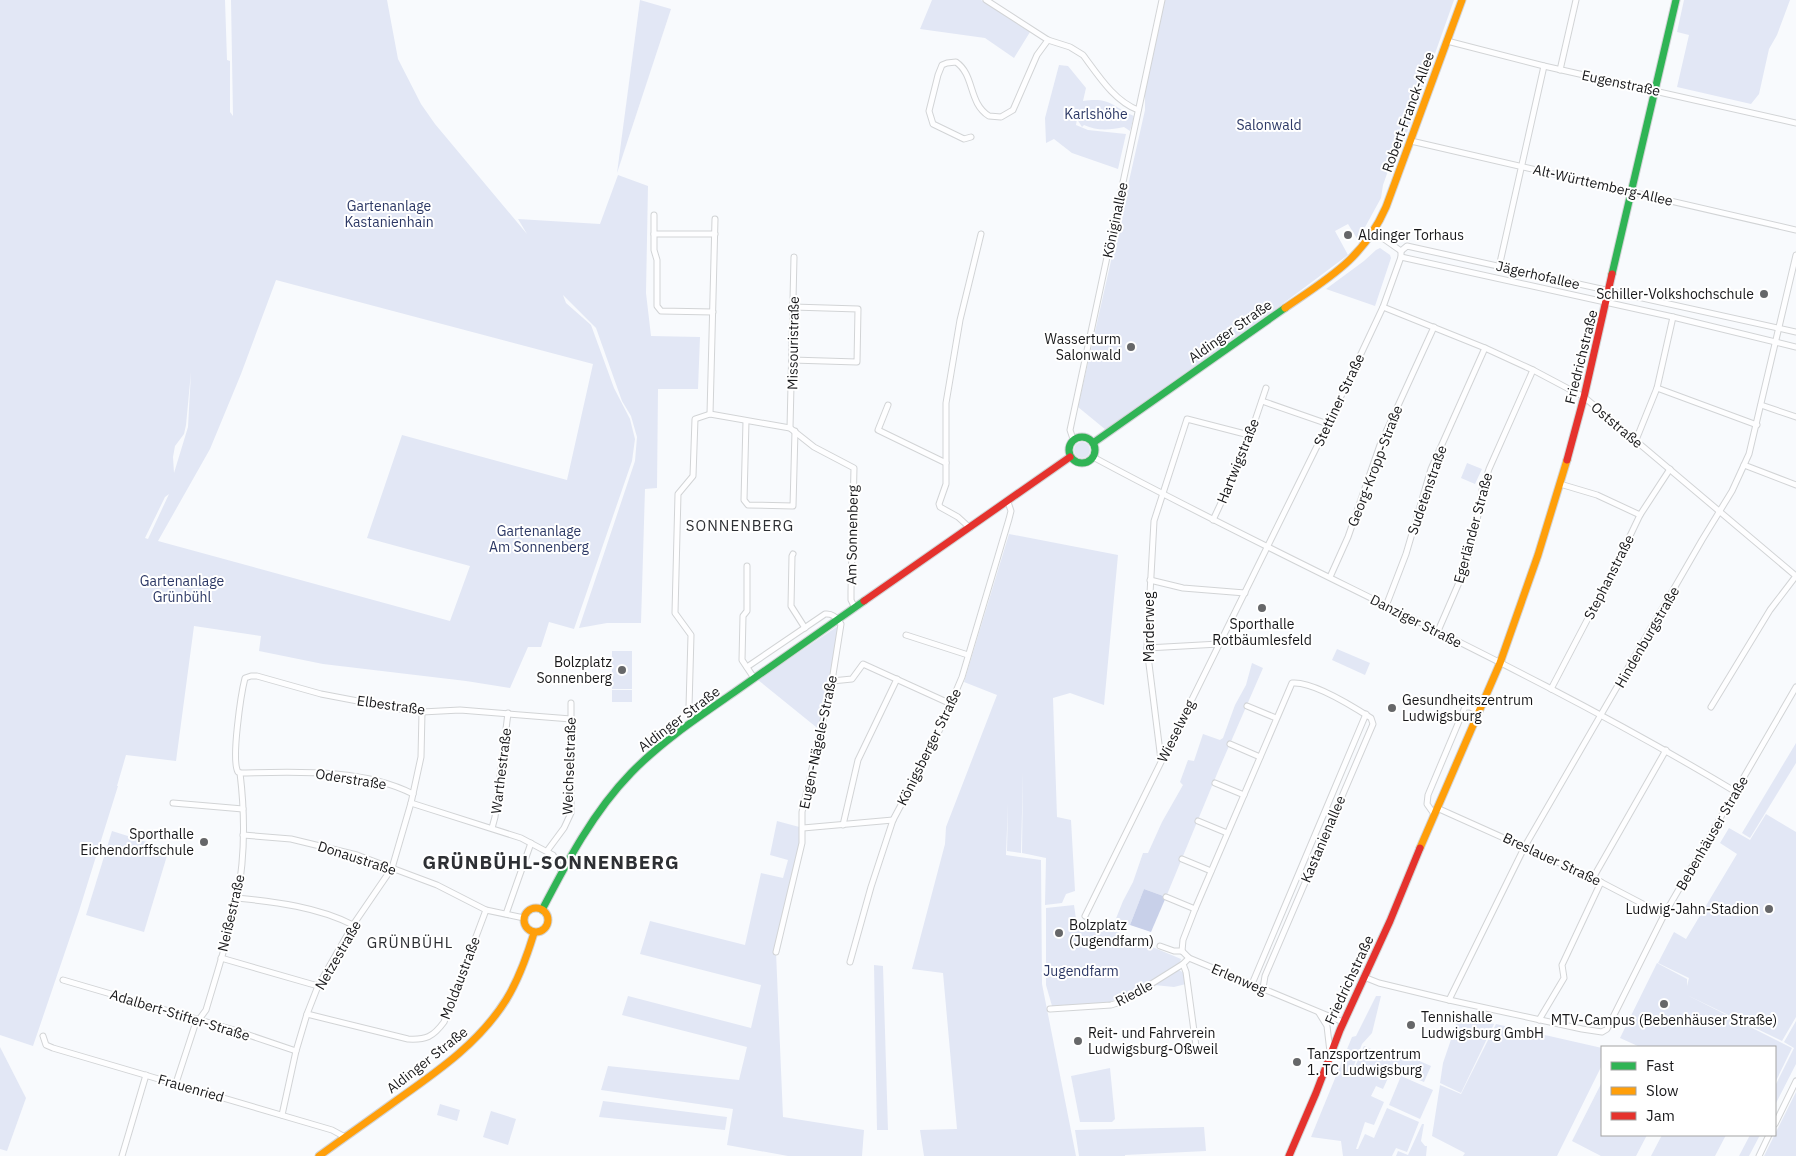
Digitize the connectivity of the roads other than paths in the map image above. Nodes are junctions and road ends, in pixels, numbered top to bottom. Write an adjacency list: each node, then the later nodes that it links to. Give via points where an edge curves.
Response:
1 (986, 0): 6 (street)
2 (1162, 0): 11 (street, Königinallee)
3 (1462, 0): 7 (main road, Robert-Franck-Allee)
4 (1576, 0): 9 (street)
5 (1676, 0): 10 (main road, Friedrichstraße)
6 (1048, 40): 11 (street, via 1083,55 1118,97); 13 (street, via 1037,55 1012,110 1001,117 989,116 978,106 964,67 956,62 942,66 929,111 933,124 964,139)
7 (1447, 42): 8 (street, Eugenstraße); 14 (main road, Robert-Franck-Allee)
8 (1544, 66): 9 (street, Eugenstraße); 15 (street)
9 (1560, 70): 10 (street, Eugenstraße)
10 (1655, 90): 12 (street, Eugenstraße); 16 (main road, Friedrichstraße)
11 (1138, 110): 55 (street, Königinallee, via 1070,430)
12 (1796, 123)
13 (970, 138)
14 (1411, 141): 15 (street, Alt-Württemberg-Allee); 20 (main road, Robert-Franck-Allee)
15 (1522, 167): 16 (street, Alt-Württemberg-Allee); 27 (street)
16 (1632, 192): 19 (street, Alt-Württemberg-Allee); 28 (main road, Friedrichstraße)
17 (654, 215): 21 (street)
18 (715, 219): 22 (street)
19 (1796, 230)
20 (1374, 232): 24 (street, Jägerhofallee); 57 (main road, Aldinger Straße, via 1340,270)
21 (654, 234): 22 (street); 32 (street, via 657,306 662,311)
22 (715, 234): 32 (street)
23 (981, 234): 60 (street, via 960,320 946,403)
24 (1401, 254): 27 (street, Jägerhofallee, via 1407,246); 29 (street, Jägerhofallee); 31 (street, Stettiner Straße)
25 (1796, 255): 35 (street, Hindenburgstraße)
26 (794, 257): 30 (street, Missouristraße)
27 (1499, 267): 28 (street, Jägerhofallee)
28 (1610, 292): 29 (main road, Friedrichstraße); 35 (street, Jägerhofallee)
29 (1607, 303): 33 (street, Jägerhofallee); 44 (main road, Friedrichstraße)
30 (793, 307): 40 (street, Missouristraße); 40 (street, via 858,309 857,362)
31 (1383, 307): 34 (street, Oststraße); 51 (street, Stettiner Straße)
32 (713, 312): 48 (street)
33 (1672, 317): 37 (street, Jägerhofallee); 43 (street)
34 (1434, 328): 39 (street, Oststraße); 75 (street, Georg-Kropp-Straße, via 1380,445 1348,537)
35 (1778, 328): 36 (street, Jägerhofallee); 37 (street, Hindenburgstraße)
36 (1796, 332)
37 (1775, 342): 38 (street, Jägerhofallee); 47 (street, Hindenburgstraße)
38 (1796, 347)
39 (1486, 348): 41 (street, Oststraße); 78 (street, Sudetenstraße, via 1431,470 1406,554)
40 (792, 360): 53 (street, Missouristraße)
41 (1533, 370): 44 (street, Oststraße); 82 (street, Egerländer Straße, via 1489,469 1464,571)
42 (1266, 388): 45 (street, Hartwigstraße)
43 (1657, 388): 52 (street); 56 (street)
44 (1584, 397): 56 (street, Oststraße); 63 (main road, Friedrichstraße)
45 (1262, 400): 51 (street, Hartwigstraße); 54 (street, Hartwigstraße)
46 (888, 405): 60 (street, via 878,430)
47 (1761, 405): 49 (street); 52 (street, Hindenburgstraße)
48 (710, 414): 50 (street, Am Sonnenberg); 106 (street, via 695,419 693,476 678,494 675,614 691,635 689,707)
49 (1796, 418)
50 (746, 421): 53 (street, Am Sonnenberg); 53 (street, Missouristraße, via 744,500 748,505 793,506)
51 (1328, 424): 71 (street, Stettiner Straße)
52 (1757, 425): 61 (street, Hindenburgstraße)
53 (792, 430): 79 (street, Am Sonnenberg, via 814,447 854,468 851,600)
54 (1249, 435): 65 (street, Marderweg, via 1186,419); 69 (street, Hartwigstraße)
55 (1073, 440): 57 (main road, via 1084,437); 58 (main road, via 1069,446)
56 (1636, 440): 62 (street, Oststraße)
57 (1093, 442): 59 (main road)
58 (1070, 457): 59 (main road, via 1080,463); 66 (main road, Aldinger Straße)
59 (1093, 458): 65 (street, Danziger Straße)
60 (946, 463): 70 (street, via 946,484 940,507)
61 (1744, 466): 64 (street); 67 (street, Hindenburgstraße)
62 (1670, 469): 67 (street, Oststraße); 68 (street, Stephanstraße)
63 (1560, 484): 68 (street, via 1597,495); 87 (main road, Friedrichstraße)
64 (1796, 485)
65 (1163, 495): 69 (street, Danziger Straße); 76 (street, Marderweg, via 1154,521)
66 (1008, 502): 70 (main road, Aldinger Straße); 86 (street, Königsberger Straße, via 1011,512)
67 (1720, 511): 74 (street, Oststraße); 103 (street, Hindenburgstraße)
68 (1640, 515): 94 (street, Stephanstraße)
69 (1214, 520): 71 (street, Danziger Straße)
70 (970, 528): 79 (main road, Aldinger Straße)
71 (1268, 547): 75 (street, Danziger Straße); 77 (street, Wieselweg)
72 (793, 554): 81 (street, via 791,606)
73 (747, 566): 88 (street, via 742,660)
74 (1796, 576): 98 (street, via 1770,610)
75 (1330, 577): 78 (street, Danziger Straße)
76 (1150, 580): 77 (street, via 1183,588); 85 (street, Marderweg)
77 (1245, 592): 84 (street, Wieselweg)
78 (1386, 606): 82 (street, Danziger Straße)
79 (855, 608): 80 (main road, Aldinger Straße)
80 (838, 621): 81 (street, via 834,616 825,614); 90 (main road, Aldinger Straße); 92 (street, Eugen-Nägele-Straße, via 841,627)
81 (805, 628): 88 (street)
82 (1438, 632): 87 (street, Danziger Straße)
83 (906, 636): 86 (street)
84 (1219, 644): 85 (street); 110 (street, Wieselweg)
85 (1147, 648): 110 (street, Marderweg)
86 (968, 655): 96 (street, Königsberger Straße)
87 (1500, 663): 94 (street, Danziger Straße); 99 (main road, Friedrichstraße)
88 (747, 668): 90 (street)
89 (245, 678): 100 (street, Elbestraße, via 257,676 321,694); 111 (street, Neißestraße, via 237,732 236,769)
90 (754, 678): 106 (main road, Aldinger Straße)
91 (897, 679): 92 (street, via 863,664 852,679); 96 (street); 124 (street, via 858,760)
92 (832, 681): 126 (street, Eugen-Nägele-Straße, via 802,812)
93 (1796, 687): 115 (street, Bebenhäuser Straße)
94 (1551, 689): 103 (street, Danziger Straße)
95 (571, 703): 105 (street, Weichselstraße)
96 (952, 704): 122 (street, Königsberger Straße)
97 (1247, 706): 104 (street)
98 (1711, 707)
99 (1479, 711): 121 (main road, Friedrichstraße); 121 (street, via 1465,707 1428,795 1427,804)
100 (422, 712): 101 (street, Elbestraße); 116 (street, via 421,757)
101 (508, 713): 105 (street, Elbestraße); 125 (street, Warthestraße)
102 (1366, 714): 104 (street, via 1335,697 1292,683); 112 (street, Kastanienallee); 114 (street, Kastanienallee, via 1372,724)
103 (1602, 714): 108 (street, Danziger Straße); 130 (street, Hindenburgstraße)
104 (1276, 718): 109 (street)
105 (571, 719): 131 (street, Weichselstraße, via 570,813 564,828)
106 (694, 720): 135 (main road, Aldinger Straße, via 645,759 613,794 590,825)
107 (1230, 744): 109 (street)
108 (1666, 750): 115 (street, Danziger Straße); 136 (street)
109 (1260, 757): 117 (street)
110 (1161, 761): 146 (street, Wieselweg)
111 (240, 773): 116 (street, Oderstraße, via 339,775 385,783); 120 (street, Neißestraße)
112 (1337, 782): 114 (street, Kastanienallee); 138 (street, Kastanienallee)
113 (1215, 783): 117 (street)
114 (1346, 786): 139 (street, Kastanienallee)
115 (1736, 792): 147 (street, Bebenhäuser Straße)
116 (413, 794): 119 (street)
117 (1244, 795): 127 (street)
118 (173, 803): 120 (street)
119 (411, 803): 125 (street); 133 (street, Netzestraße)
120 (243, 809): 128 (street, Neißestraße)
121 (1435, 811): 130 (street, Breslauer Straße); 158 (main road, Friedrichstraße)
122 (893, 820): 124 (street); 156 (street, Königsberger Straße)
123 (1198, 821): 127 (street)
124 (843, 826): 126 (street)
125 (492, 828): 129 (street)
126 (803, 828): 153 (street, Eugen-Nägele-Straße)
127 (1227, 834): 134 (street)
128 (243, 835): 133 (street, Donaustraße, via 315,843); 141 (street, Neißestraße)
129 (531, 843): 131 (street); 145 (street)
130 (1525, 846): 136 (street, Breslauer Straße); 163 (street, Hindenburgstraße)
131 (547, 851): 135 (street, via 556,859)
132 (1182, 859): 134 (street)
133 (392, 868): 143 (street, Donaustraße, via 437,885); 149 (street, Netzestraße)
134 (1211, 871): 142 (street)
135 (562, 873): 144 (main road, Aldinger Straße)
136 (1594, 878): 137 (street, Breslauer Straße)
137 (1601, 882): 147 (street, Breslauer Straße); 168 (street, via 1562,965 1564,978)
138 (1291, 889): 139 (street, Kastanienallee); 160 (street, Kastanienallee)
139 (1300, 893): 162 (street, Kastanienallee)
140 (1166, 897): 142 (street)
141 (237, 898): 149 (street, via 293,905); 154 (street, Neißestraße)
142 (1195, 909): 152 (street)
143 (486, 910): 145 (street, Donaustraße); 166 (street, Moldaustraße, via 444,1022 436,1033 408,1039)
144 (542, 910): 148 (main road, via 531,909); 150 (main road, via 547,916 547,924 544,930)
145 (506, 914): 148 (street, Donaustraße)
146 (1085, 916)
147 (1664, 916): 168 (street, Bebenhäuser Straße, via 1608,1029 1602,1032)
148 (524, 918): 150 (main road, via 527,929)
149 (353, 925): 161 (street, Netzestraße)
150 (534, 933): 180 (main road, Aldinger Straße, via 511,992 474,1042)
151 (1160, 946): 152 (street, via 1174,952)
152 (1182, 951): 155 (street, Erlenweg)
153 (776, 952)
154 (221, 958): 161 (street); 167 (street, Neißestraße, via 206,1010)
155 (1189, 958): 157 (street, Riedle); 160 (street, Erlenweg)
156 (850, 962)
157 (1183, 964): 164 (street, Riedle, via 1111,1005); 171 (street)
158 (1364, 977): 163 (street); 169 (main road, Friedrichstraße)
159 (63, 980): 167 (street, Adalbert-Stifter-Straße)
160 (1252, 984): 162 (street, Erlenweg)
161 (318, 986): 166 (street, Netzestraße)
162 (1263, 988): 165 (street, Erlenweg)
163 (1449, 1000): 168 (street)
164 (1050, 1009)
165 (1319, 1012): 169 (street, Erlenweg); 173 (street, via 1327,1026)
166 (307, 1014): 172 (street, Netzestraße)
167 (199, 1020): 172 (street, Adalbert-Stifter-Straße); 176 (street, Neißestraße)
168 (1539, 1020)
169 (1343, 1022): 173 (main road, Friedrichstraße)
170 (43, 1036): 174 (street, Frauenried, via 46,1045 52,1048)
171 (1196, 1046)
172 (296, 1051): 177 (street, Netzestraße)
173 (1330, 1053): 183 (main road, Friedrichstraße)
174 (146, 1075): 176 (street, Frauenried); 181 (street)
175 (1796, 1081): 178 (street)
176 (176, 1083): 177 (street, Frauenried)
177 (282, 1114): 180 (street, Frauenried)
178 (1776, 1122)
179 (1769, 1136): 184 (street)
180 (345, 1137): 182 (main road, Aldinger Straße)
181 (122, 1156)
182 (319, 1156)
183 (1289, 1156)
184 (1759, 1156)

